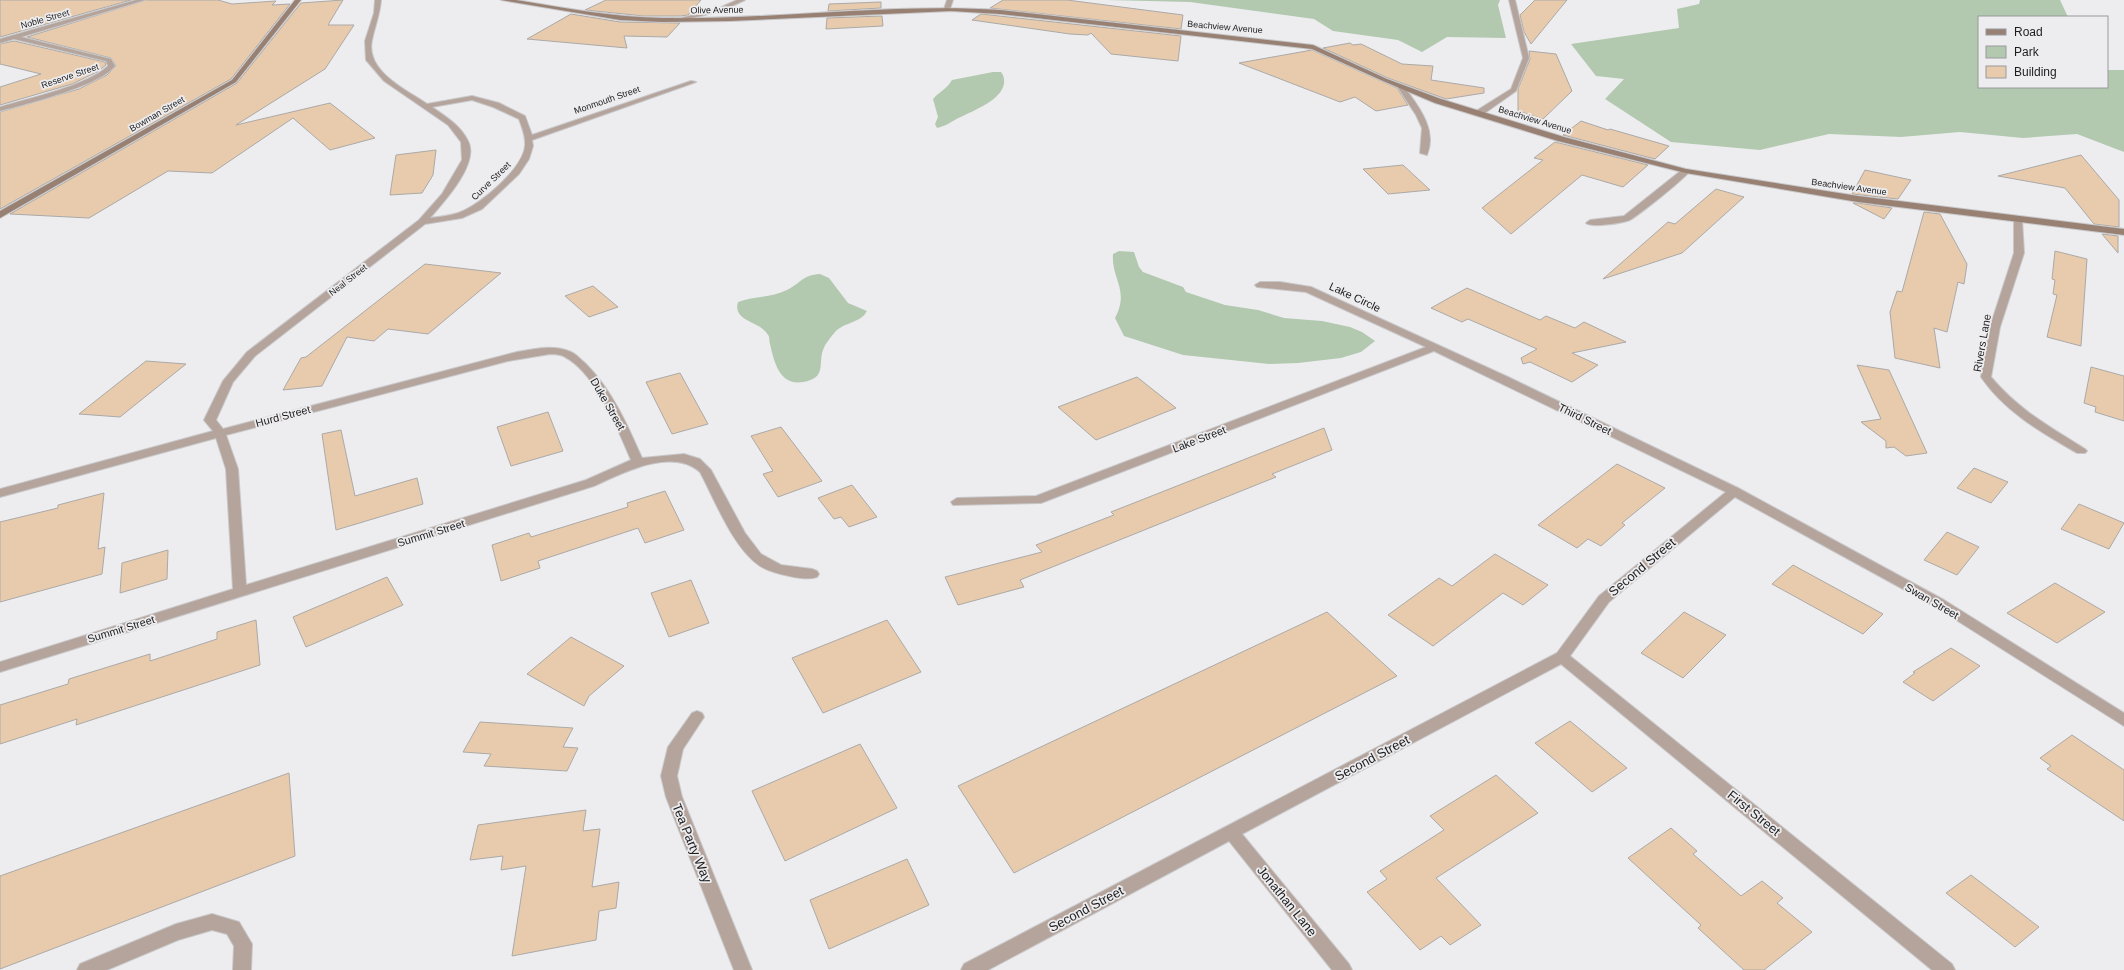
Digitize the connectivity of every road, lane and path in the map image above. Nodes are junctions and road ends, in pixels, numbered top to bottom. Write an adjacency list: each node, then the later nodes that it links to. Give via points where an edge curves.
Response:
1 (142, 0): 10 (street, Noble Street)
2 (298, 0): 20 (street, Bowman Street, via 234,81)
3 (378, 0): 14 (street, Neal Street, via 378,13 368,41 369,60 386,80)
4 (504, 0): 9 (street, Olive Avenue, via 620,18)
5 (742, 0): 9 (street, via 719,10)
6 (950, 0): 8 (street)
7 (1512, 0): 16 (street, via 1526,58 1514,90)
8 (947, 9): 9 (street, Olive Avenue); 13 (street, Beachview Avenue, via 1000,12 1313,47)
9 (676, 20)
10 (14, 37): 11 (street, Noble Street); 15 (street, Reserve Street, via 109,60 112,66 105,73 88,80)
11 (0, 41)
12 (693, 82): 17 (street, Monmouth Street)
13 (1401, 86): 16 (street, Beachview Avenue); 18 (street, via 1426,128)
14 (426, 106): 17 (street, Curve Street, via 472,98 484,100 522,118); 22 (street, Neal Street, via 451,123 465,142 466,160 446,195)
15 (0, 109)
16 (1479, 113): 19 (street, Beachview Avenue, via 1561,139)
17 (528, 139): 22 (street, Curve Street, via 529,146 525,159 516,172 479,207 459,216)
18 (1424, 153)
19 (1686, 171): 21 (street, Beachview Avenue, via 1858,199); 23 (street, via 1627,218)
20 (0, 215)
21 (2018, 219): 24 (street, Beachview Avenue); 29 (street, Rivers Lane, via 2019,254 1995,327 1986,377 2004,399 2034,423)
22 (422, 222): 28 (street, Neal Street, via 251,354 228,381 215,405 210,420)
23 (1590, 223)
24 (2124, 232)
25 (1260, 285): 26 (street, Lake Circle, via 1308,289)
26 (1435, 347): 31 (street, Third Street); 33 (street, Lake Street, via 1037,500)
27 (568, 354): 28 (street, Hurd Street, via 548,351 531,353); 30 (street, Duke Street, via 594,377 617,414)
28 (220, 433): 32 (street, Hurd Street); 35 (street, Neal Street, via 232,469)
29 (2081, 451)
30 (638, 462): 34 (street, Summit Street, via 684,458 696,462 705,470 741,537 764,562 790,573); 35 (street, Summit Street, via 590,483)
31 (1734, 491): 36 (street, Second Street, via 1604,599); 39 (street, Swan Street, via 1939,603)
32 (0, 493)
33 (957, 502)
34 (812, 574)
35 (240, 592): 37 (street, Summit Street)
36 (1562, 657): 40 (street, Second Street); 46 (street, First Street)
37 (0, 667)
38 (697, 717): 43 (street, Tea Party Way, via 676,747 669,776 674,797)
39 (2124, 720)
40 (1231, 832): 44 (street, Second Street); 45 (street, Jonathan Lane)
41 (86, 970): 42 (street, via 176,932 212,922 233,928 243,944)
42 (242, 970)
43 (743, 970)
44 (970, 970)
45 (1343, 970)
46 (1946, 970)

